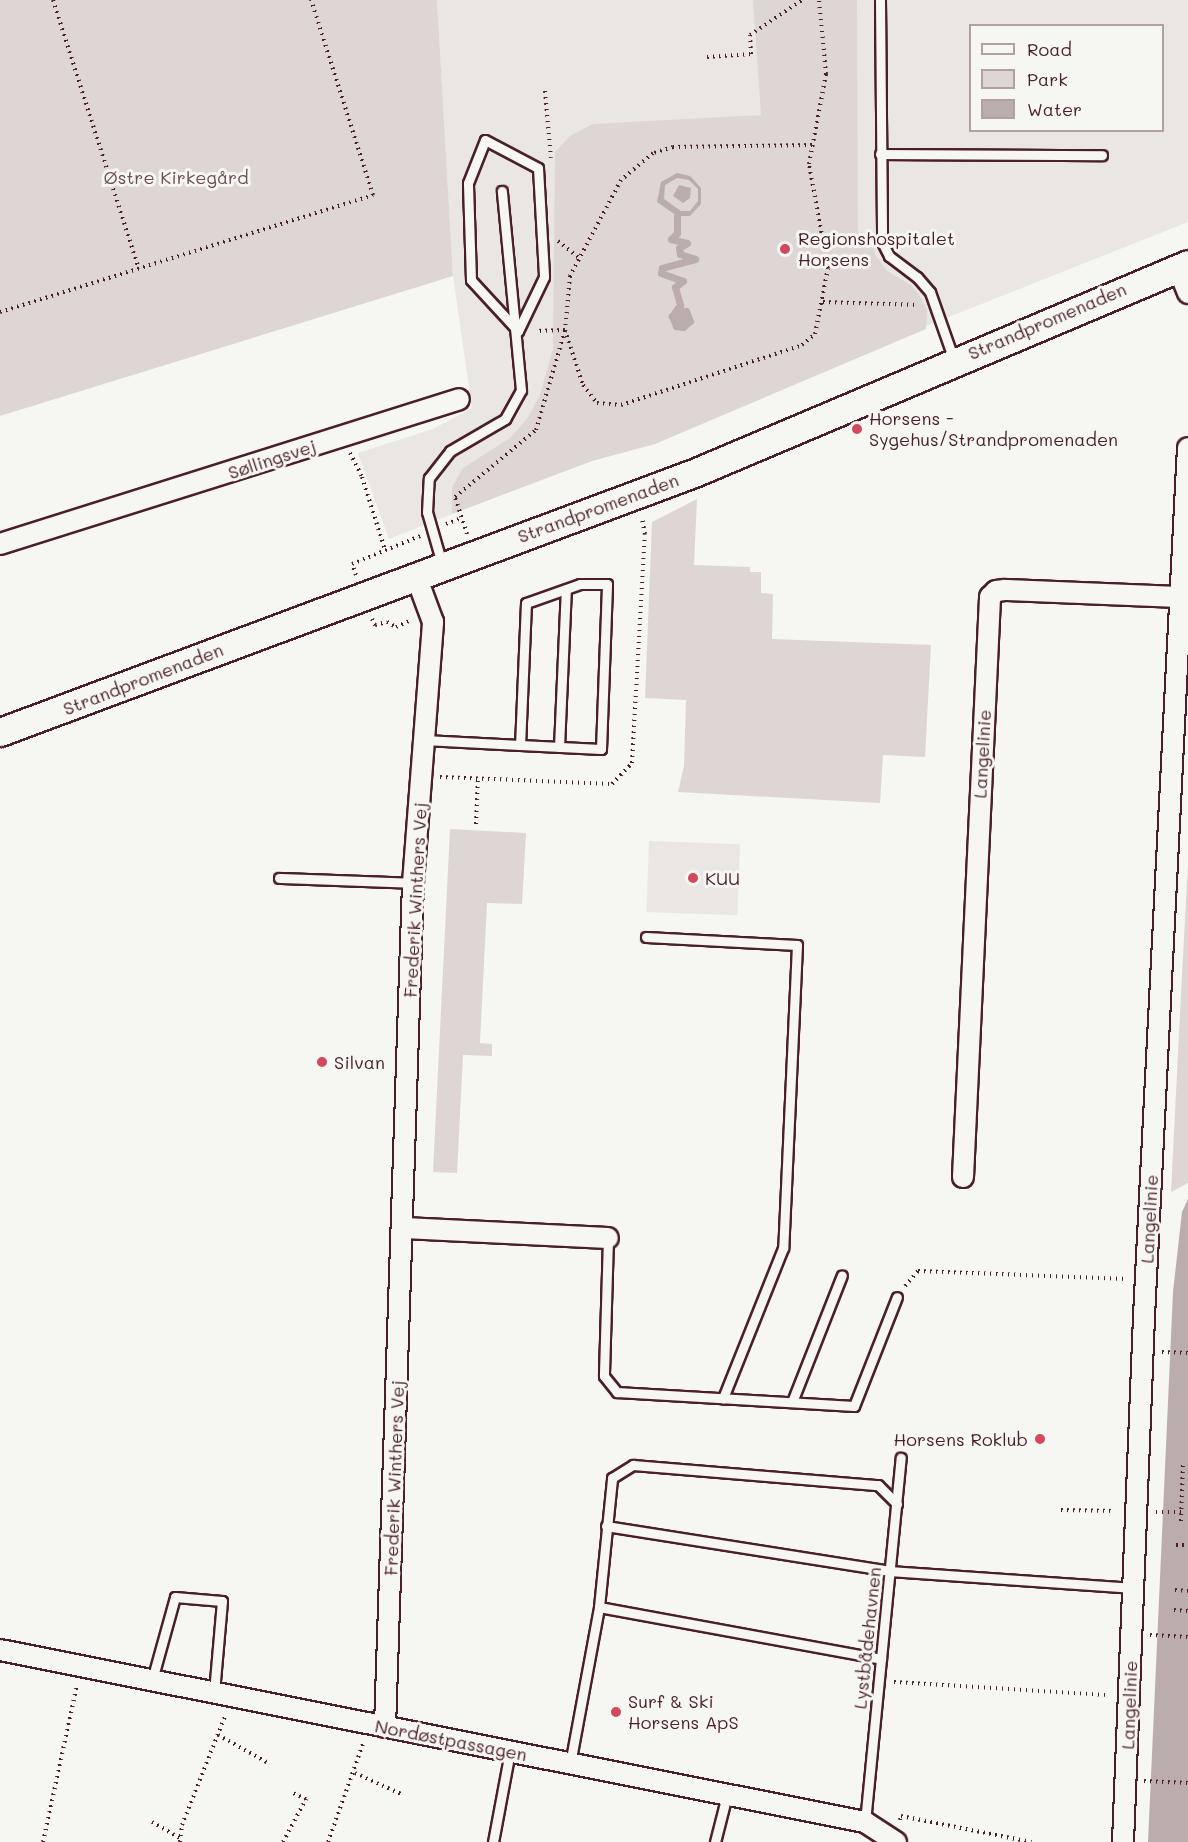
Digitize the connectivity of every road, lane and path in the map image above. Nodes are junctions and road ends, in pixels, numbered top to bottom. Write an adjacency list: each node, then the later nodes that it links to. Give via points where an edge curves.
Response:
1 (53, 0): 12 (path)
2 (311, 0): 12 (path, via 373,195)
3 (802, 0): 6 (path, via 750,35 751,54)
4 (819, 0): 7 (path, via 826,74)
5 (880, 0): 8 (lane)
6 (707, 57)
7 (812, 145): 14 (path, via 809,164 828,268); 14 (path, via 673,147 653,153 636,165 621,180 570,276 565,330 583,385 597,403 621,405 802,345 815,334)
8 (880, 154): 9 (lane); 15 (lane, via 882,242 899,267 925,285)
9 (1102, 155)
10 (502, 191): 17 (lane)
11 (1183, 266): 13 (street); 18 (street, Strandpromenaden)
12 (139, 269): 16 (path)
13 (1188, 294)
14 (823, 302): 15 (path)
15 (936, 305): 18 (lane)
16 (0, 312)
17 (518, 331): 17 (lane, via 544,278 538,168 485,140 468,183 471,280); 24 (lane, via 522,372 515,406 491,430 450,451 429,477 427,512)
18 (954, 360): 24 (street, Strandpromenaden, via 694,473)
19 (459, 399): 20 (street, Søllingsvej)
20 (341, 436): 22 (street, Søllingsvej); 23 (path, via 362,477)
21 (1188, 448): 27 (street, Langelinie)
22 (0, 544)
23 (385, 550)
24 (442, 566): 25 (street, Strandpromenaden)
25 (416, 576): 28 (street, Strandpromenaden); 29 (street, Frederik Winthers Vej, via 433,622)
26 (566, 589): 30 (lane, via 526,603); 31 (lane); 31 (lane, via 580,584 607,584 601,749)
27 (1181, 597): 37 (street, Langelinie, via 1005,590 990,597); 41 (street, Langelinie)
28 (0, 732)
29 (424, 740): 30 (lane); 35 (street, Frederik Winthers Vej)
30 (520, 745): 31 (lane)
31 (559, 747)
32 (478, 778): 33 (path)
33 (476, 824)
34 (279, 878): 35 (lane)
35 (413, 883): 38 (street, Frederik Winthers Vej)
36 (646, 937): 45 (lane, via 797,945 783,1248)
37 (963, 1177)
38 (404, 1228): 39 (street); 72 (street, Frederik Winthers Vej)
39 (608, 1238): 45 (lane, via 604,1376 617,1392)
40 (842, 1275): 46 (lane)
41 (1146, 1280): 42 (path, via 918,1271); 51 (street, Langelinie)
42 (897, 1297): 46 (lane, via 854,1406)
43 (1162, 1352): 44 (path)
44 (1188, 1353)
45 (723, 1398): 46 (lane)
46 (792, 1402)
47 (901, 1458): 49 (lane, Lystbådehavnen)
48 (1183, 1463): 52 (path)
49 (897, 1504): 53 (lane, via 878,1485 633,1465 612,1478); 56 (lane, Lystbådehavnen)
50 (1061, 1509): 51 (path)
51 (1137, 1511): 57 (street, Langelinie)
52 (1181, 1521)
53 (606, 1526): 56 (lane); 60 (lane)
54 (1176, 1545): 55 (path)
55 (1188, 1545)
56 (890, 1571): 57 (lane); 66 (lane, Lystbådehavnen)
57 (1133, 1588): 63 (street, Langelinie)
58 (1175, 1590): 59 (path)
59 (1188, 1591)
60 (599, 1607): 66 (lane); 76 (lane)
61 (1174, 1610): 62 (path)
62 (1188, 1611)
63 (1131, 1634): 64 (path); 71 (street, Langelinie)
64 (1188, 1636)
65 (0, 1650): 67 (street, Nordøstpassagen)
66 (881, 1659): 69 (lane, Lystbådehavnen)
67 (81, 1666): 68 (street, Nordøstpassagen); 87 (path)
68 (152, 1680): 70 (street, Nordøstpassagen); 70 (lane, via 175,1597 222,1601)
69 (879, 1681): 71 (path); 84 (lane, Lystbådehavnen)
70 (224, 1695): 72 (street, Nordøstpassagen); 73 (path)
71 (1129, 1696): 78 (street, Langelinie)
72 (377, 1725): 74 (street, Nordøstpassagen); 77 (path)
73 (218, 1735): 75 (path); 85 (path, via 182,1825)
74 (510, 1751): 76 (street, Nordøstpassagen); 90 (lane)
75 (268, 1763)
76 (570, 1764): 82 (street, Nordøstpassagen)
77 (355, 1773): 81 (path); 89 (path)
78 (1125, 1780): 79 (path); 93 (street, Langelinie)
79 (1188, 1783)
80 (292, 1792): 88 (path, via 306,1799)
81 (401, 1794)
82 (727, 1795): 84 (street, Nordøstpassagen); 91 (lane)
83 (152, 1822): 85 (path)
84 (865, 1822): 86 (street, Nordøstpassagen)
85 (180, 1840)
86 (895, 1840): 92 (path, via 901,1816)
87 (43, 1842)
88 (283, 1842)
89 (328, 1842)
90 (493, 1842)
91 (715, 1842)
92 (1031, 1842)
93 (1123, 1842)

